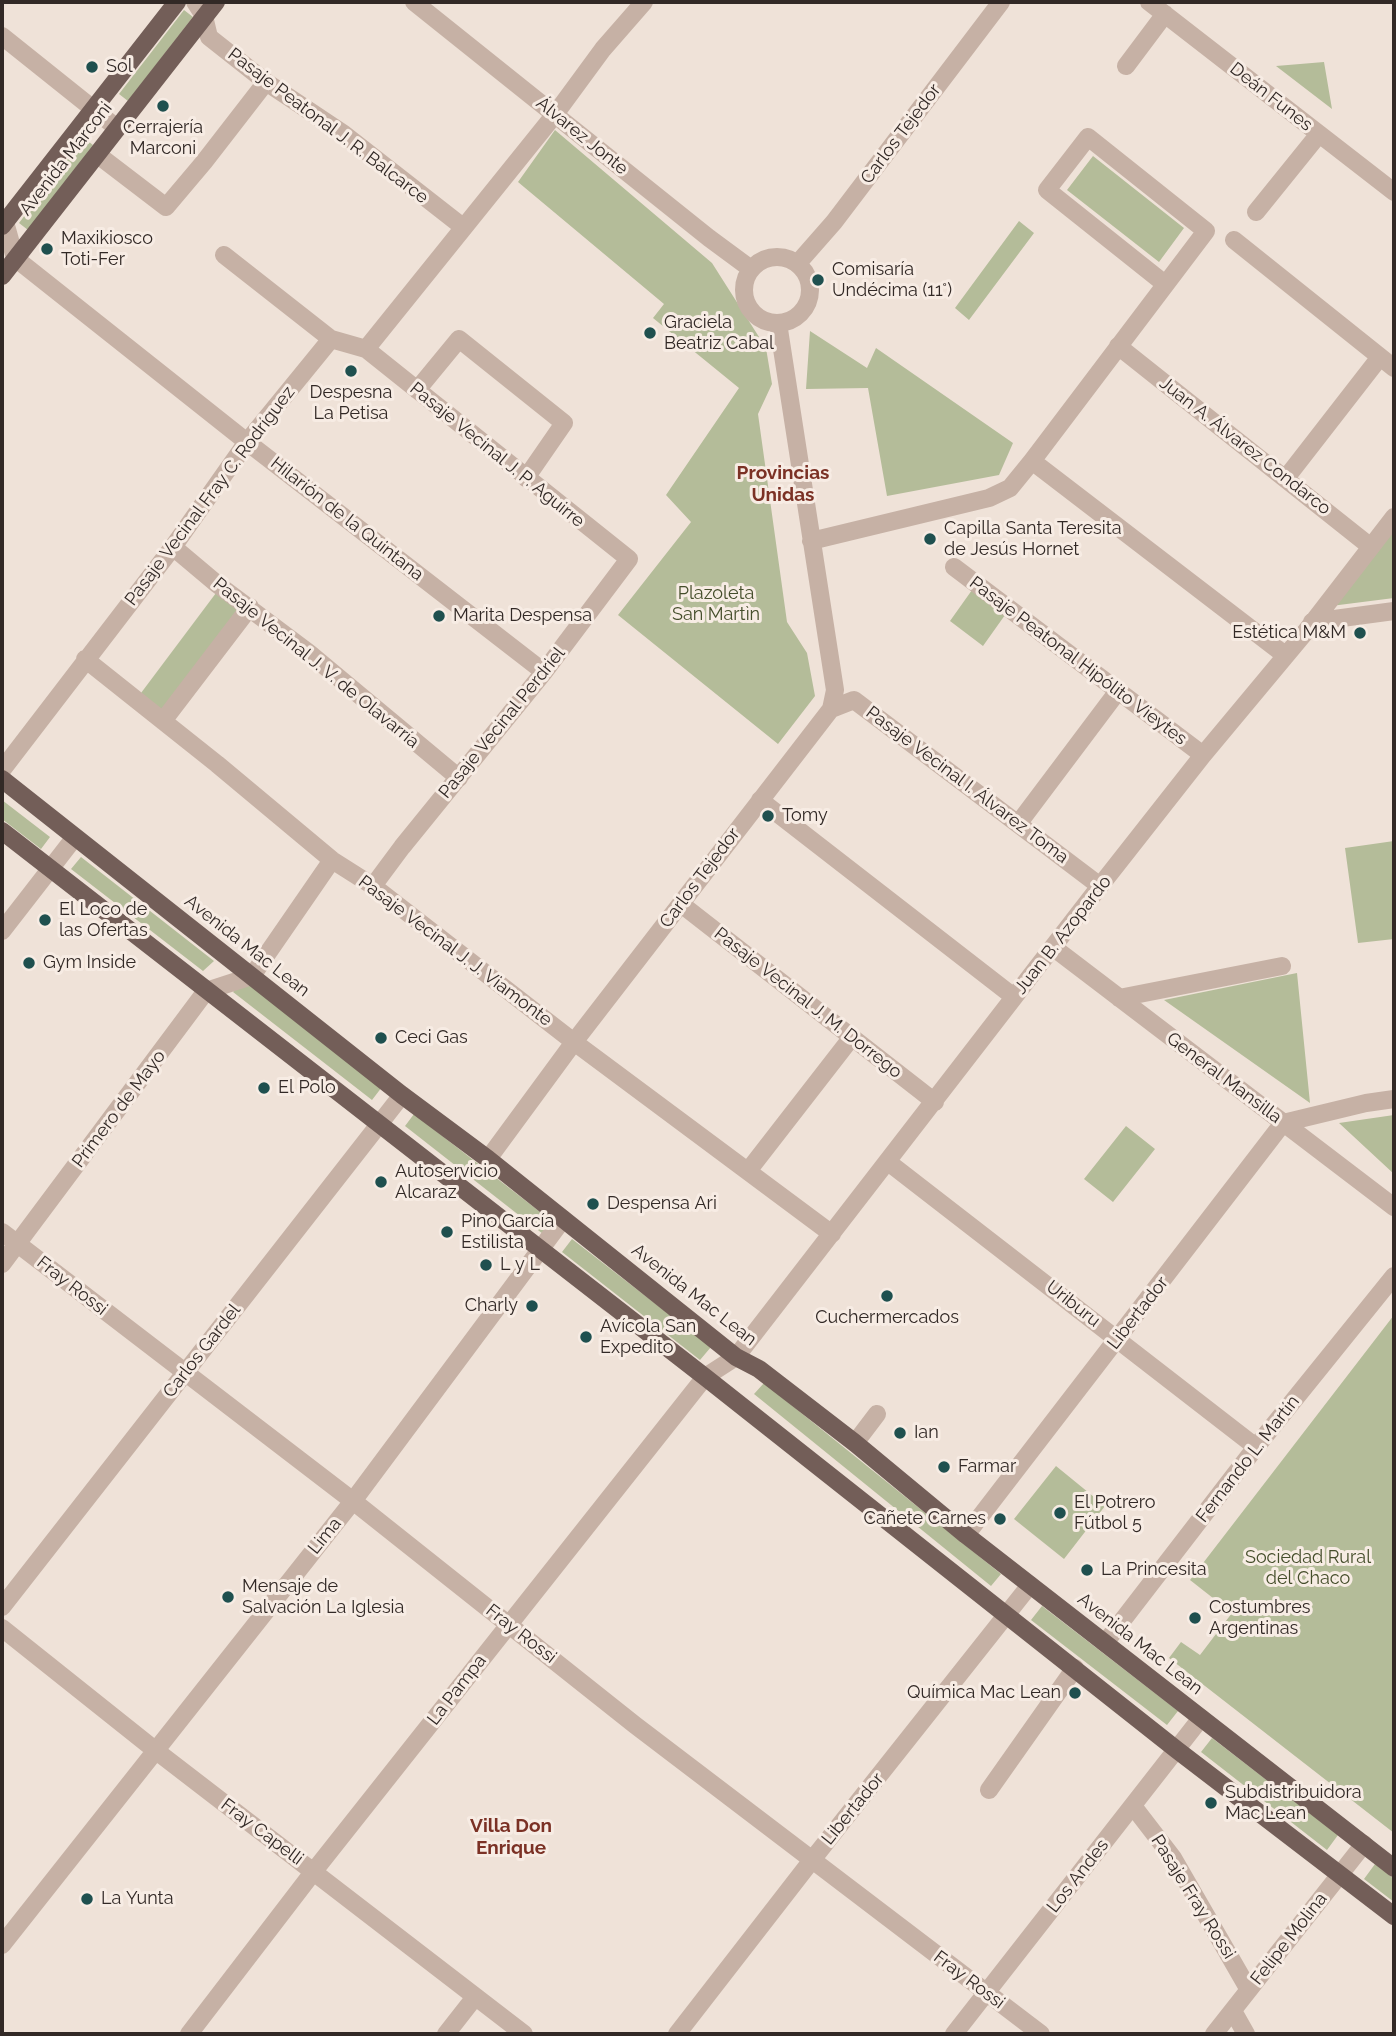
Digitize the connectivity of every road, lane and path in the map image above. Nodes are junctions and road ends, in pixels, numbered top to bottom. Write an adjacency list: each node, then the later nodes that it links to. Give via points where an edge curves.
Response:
1 (177, 2): 12 (main road, Avenida Marconi)
2 (216, 2): 7 (main road, Avenida Marconi)
3 (414, 2): 13 (street, Álvarez Jonte)
4 (644, 2): 13 (street)
5 (1001, 2): 24 (street, Carlos Tejedor, via 834,222)
6 (1149, 2): 8 (street, Deán Funes)
7 (200, 9): 11 (street, Pasaje Peatonal J. R. Balcarce, via 209,37); 14 (main road, Avenida Marconi)
8 (1165, 14): 10 (street); 15 (street, Deán Funes)
9 (2, 36): 12 (street)
10 (1126, 66)
11 (266, 82): 16 (street, via 166,207); 20 (street, Pasaje Peatonal J. R. Balcarce, via 344,134)
12 (93, 107): 14 (street); 19 (main road, Avenida Marconi)
13 (556, 113): 20 (street); 25 (street, Álvarez Jonte)
14 (117, 128): 16 (main road, Avenida Marconi)
15 (1319, 134): 17 (street, Deán Funes); 18 (street)
16 (98, 155): 23 (main road, Avenida Marconi)
17 (1394, 192)
18 (1256, 212)
19 (3, 222): 23 (street)
20 (463, 227): 31 (street)
21 (1234, 240): 32 (street)
22 (225, 255): 29 (street)
23 (15, 258): 26 (main road, Avenida Marconi); 34 (street, Hilarión de la Quintana)
24 (797, 263): 25 (street, via 774,256); 28 (street, via 808,278 810,295 802,312)
25 (751, 268): 28 (street, via 744,286 748,304 760,318)
26 (2, 276)
27 (1165, 284): 27 (street, via 1047,190 1088,137 1206,231); 30 (street)
28 (778, 323): 39 (street)
29 (331, 339): 31 (street); 34 (street, Pasaje Vecinal Fray C. Rodríguez)
30 (1118, 346): 35 (street); 37 (street, Juan A. Álvarez Condarco)
31 (366, 349): 33 (street, Pasaje Vecinal J. P. Aguirre)
32 (1387, 362): 37 (street)
33 (417, 390): 36 (street, Pasaje Vecinal J. P. Aguirre); 36 (street, via 459,339 564,422)
34 (247, 442): 40 (street, Pasaje Vecinal Fray C. Rodríguez); 49 (street, Hilarión de la Quintana)
35 (1032, 461): 39 (street, via 1010,488 989,498); 47 (street)
36 (526, 478): 42 (street, Pasaje Vecinal J. P. Aguirre)
37 (1286, 478): 41 (street, Juan A. Álvarez Condarco)
38 (1394, 517): 41 (street, Juan B. Azopardo)
39 (811, 541): 51 (street, via 835,690)
40 (173, 547): 44 (street, Pasaje Vecinal J. V. de Olavarría); 48 (street, Pasaje Vecinal Fray C. Rodríguez)
41 (1371, 547): 46 (street, Juan B. Azopardo)
42 (629, 559): 49 (street, Pasaje Vecinal Perdriel)
43 (954, 567): 50 (street, Pasaje Peatonal Hipólito Vieytes)
44 (250, 607): 52 (street); 55 (street, Pasaje Vecinal J. V. de Olavarría)
45 (1394, 611): 46 (street)
46 (1312, 622): 47 (street, Juan B. Azopardo)
47 (1285, 655): 53 (street, Juan B. Azopardo)
48 (85, 659): 52 (street, Pasaje Vecinal J. J. Viamonte); 54 (street, Pasaje Vecinal Fray C. Rodríguez)
49 (544, 672): 55 (street, Pasaje Vecinal Perdriel)
50 (1118, 691): 53 (street, Pasaje Peatonal Hipólito Vieytes); 58 (street)
51 (831, 709): 57 (street, Carlos Tejedor); 58 (street, Pasaje Vecinal I. Álvarez Toma, via 854,700)
52 (163, 721): 61 (street, Pasaje Vecinal J. J. Viamonte)
53 (1203, 755): 64 (street, Juan B. Azopardo)
54 (2, 770)
55 (459, 778): 63 (street, Pasaje Vecinal Perdriel)
56 (2, 779): 60 (main road, Avenida Mac Lean)
57 (760, 800): 65 (street, Carlos Tejedor); 71 (street)
58 (1018, 824): 64 (street, Pasaje Vecinal I. Álvarez Toma)
59 (2, 831): 62 (main road)
60 (75, 837): 62 (street); 69 (main road, Avenida Mac Lean)
61 (332, 860): 63 (street, Pasaje Vecinal J. J. Viamonte); 69 (street)
62 (50, 868): 66 (street); 70 (main road)
63 (373, 886): 74 (street, Pasaje Vecinal J. J. Viamonte)
64 (1100, 886): 67 (street, Juan B. Azopardo)
65 (681, 904): 73 (street, Pasaje Vecinal J. M. Dorrego); 74 (street, Carlos Tejedor)
66 (2, 931)
67 (1054, 948): 71 (street, Juan B. Azopardo); 72 (street, General Mansilla)
68 (1282, 966): 72 (street)
69 (253, 976): 70 (street); 75 (main road, Avenida Mac Lean)
70 (206, 991): 79 (main road); 87 (street, Primero de Mayo)
71 (1014, 998): 77 (street, Juan B. Azopardo)
72 (1119, 998): 78 (street, General Mansilla)
73 (852, 1037): 77 (street, Pasaje Vecinal J. M. Dorrego); 82 (street)
74 (574, 1042): 80 (street, Carlos Tejedor); 82 (street, Pasaje Vecinal J. J. Viamonte)
75 (402, 1096): 79 (street, Carlos Gardel); 80 (main road, Avenida Mac Lean)
76 (1394, 1099): 78 (street)
77 (935, 1102): 81 (street, Juan B. Azopardo)
78 (1283, 1123): 83 (street, General Mansilla); 91 (street, Libertador)
79 (379, 1124): 88 (main road); 93 (street, Carlos Gardel)
80 (488, 1159): 84 (main road, Avenida Mac Lean)
81 (888, 1162): 86 (street, Juan B. Azopardo); 91 (street, Uriburu)
82 (748, 1171): 86 (street, Pasaje Vecinal J. J. Viamonte)
83 (1394, 1207)
84 (563, 1219): 88 (street, Lima); 92 (main road, Avenida Mac Lean)
85 (2, 1231): 87 (street, Fray Rossi)
86 (832, 1234): 92 (street, Juan B. Azopardo)
87 (18, 1244): 89 (street, Primero de Mayo); 93 (street, Fray Rossi)
88 (540, 1249): 94 (main road); 98 (street, Lima)
89 (2, 1264)
90 (1394, 1276): 97 (street, Fernando L. Martín)
91 (1118, 1339): 97 (street, Uriburu); 99 (street, Libertador)
92 (736, 1357): 94 (street, La Pampa); 96 (main road, Avenida Mac Lean, via 760,1369)
93 (184, 1373): 98 (street, Fray Rossi); 101 (street, Carlos Gardel)
94 (705, 1377): 102 (main road); 103 (street, La Pampa)
95 (877, 1414): 96 (street)
96 (855, 1443): 99 (main road, Avenida Mac Lean)
97 (1256, 1447): 105 (street, Fernando L. Martín)
98 (353, 1501): 103 (street, Fray Rossi); 108 (street, Lima)
99 (966, 1535): 100 (main road, Avenida Mac Lean)
100 (1030, 1585): 102 (street, Libertador); 105 (main road, Avenida Mac Lean)
101 (2, 1607)
102 (1007, 1615): 106 (main road); 113 (street, Libertador)
103 (509, 1624): 113 (street, Fray Rossi); 115 (street, La Pampa)
104 (2, 1628): 108 (street, Fray Capelli)
105 (1105, 1643): 107 (main road, Avenida Mac Lean)
106 (1075, 1668): 109 (main road); 110 (street)
107 (1202, 1718): 109 (street, Los Andes); 112 (main road, Avenida Mac Lean)
108 (155, 1750): 115 (street, Fray Capelli); 118 (street, Lima)
109 (1177, 1750): 111 (street, Los Andes); 116 (main road)
110 (989, 1790)
111 (1133, 1806): 119 (street, Pasaje Fray Rossi, via 1173,1858); 120 (street, Los Andes)
112 (1364, 1844): 114 (main road, Avenida Mac Lean); 116 (street, Felipe Molina)
113 (812, 1860): 120 (street, Fray Rossi); 126 (street, Libertador)
114 (1394, 1868)
115 (314, 1871): 121 (street, Fray Capelli); 123 (street, La Pampa)
116 (1338, 1875): 117 (main road); 119 (street, Felipe Molina)
117 (1394, 1916)
118 (2, 1945)
119 (1249, 1990): 122 (street, Felipe Molina)
120 (986, 1993): 127 (street, Los Andes); 128 (street, Fray Rossi)
121 (475, 1997): 124 (street); 125 (street, Fray Capelli)
122 (1233, 2011): 129 (street, Felipe Molina); 130 (street)
123 (189, 2034)
124 (446, 2034)
125 (524, 2034)
126 (677, 2034)
127 (954, 2034)
128 (1041, 2034)
129 (1214, 2034)
130 (1246, 2034)

